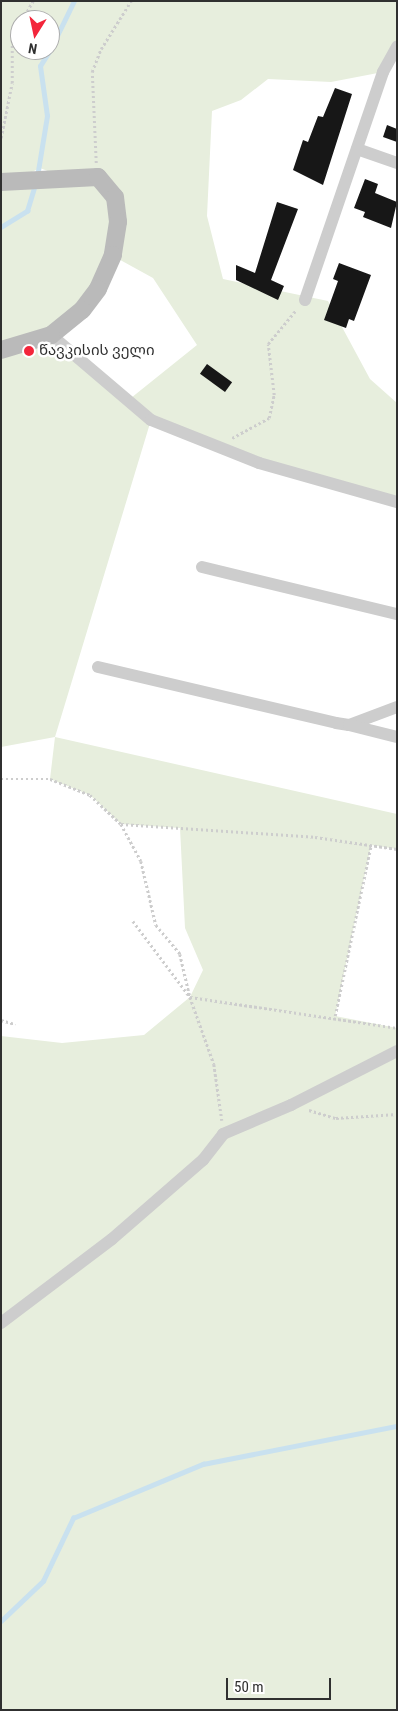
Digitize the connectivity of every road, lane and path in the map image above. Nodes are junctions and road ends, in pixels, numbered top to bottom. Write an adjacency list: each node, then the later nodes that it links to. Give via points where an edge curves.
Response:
1 (131, 1): 7 (path, via 101,49 92,72 92,143)
2 (397, 47): 5 (street, via 383,72)
3 (12, 60): 4 (path, via 12,83)
4 (1, 138)
5 (357, 149): 6 (street); 9 (street)
6 (397, 163)
7 (98, 177): 8 (main road); 10 (main road, via 109,187 118,209 112,255 98,289 82,310)
8 (6, 182)
9 (305, 300): 12 (path, via 268,344 274,394 269,418)
10 (51, 335): 11 (main road); 12 (street, via 151,420)
11 (1, 350)
12 (217, 446): 13 (street, via 259,463)
13 (397, 502)
14 (202, 567): 15 (street)
15 (397, 614)
16 (98, 667): 18 (street)
17 (397, 707): 18 (street)
18 (349, 725): 19 (street)
19 (397, 737)
20 (1, 775): 21 (path)
21 (7, 777): 22 (path); 23 (path, via 50,779 90,795)
22 (1, 779)
23 (122, 824): 24 (path, via 315,836); 27 (path, via 142,862 156,925 180,954)
24 (371, 845): 25 (path); 28 (path)
25 (397, 849)
26 (132, 921): 27 (path)
27 (190, 997): 28 (path); 35 (path, via 214,1064)
28 (334, 1016): 31 (path)
29 (1, 1020): 30 (path)
30 (15, 1024)
31 (397, 1028)
32 (397, 1051): 33 (street)
33 (291, 1105): 34 (path, via 336,1118); 35 (street)
34 (397, 1114)
35 (224, 1134): 36 (street, via 203,1160 112,1239)
36 (1, 1323)

